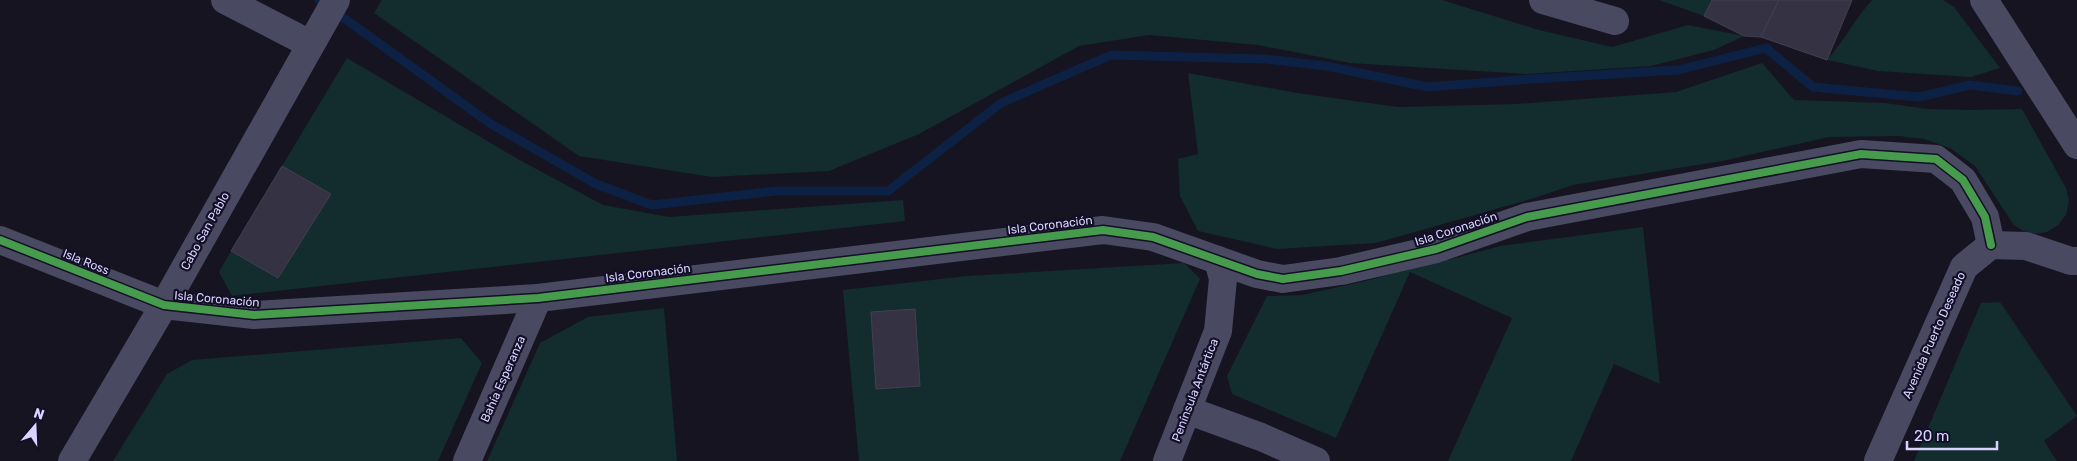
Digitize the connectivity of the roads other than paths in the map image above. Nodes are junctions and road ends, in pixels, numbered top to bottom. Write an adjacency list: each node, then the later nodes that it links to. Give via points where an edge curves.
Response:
1 (225, 0): 6 (street)
2 (336, 0): 6 (street, Cabo San Pablo)
3 (1543, 0): 5 (street)
4 (1984, 0): 7 (street)
5 (1615, 21)
6 (310, 44): 13 (street, Cabo San Pablo)
7 (2077, 145)
8 (0, 240): 13 (street, Isla Ross)
9 (1991, 245): 10 (street, Isla Coronación, via 1986,217 1963,180 1936,159 1860,154 1527,217 1436,249 1341,271 1282,279); 11 (street, via 2026,246); 19 (street, Avenida Puerto Deseado, via 1964,267)
10 (1218, 260): 12 (street, Isla Coronación, via 1153,237 1103,230); 14 (street, Península Antártica, via 1223,280 1218,331)
11 (2077, 261)
12 (538, 298): 13 (street, Isla Coronación, via 254,315); 16 (street, Bahía Esperanza)
13 (164, 305): 15 (street, Cabo San Pablo)
14 (1187, 410): 17 (street, Península Antártica); 18 (street, via 1261,436)
15 (72, 461)
16 (467, 461)
17 (1167, 461)
18 (1316, 461)
19 (1878, 461)

